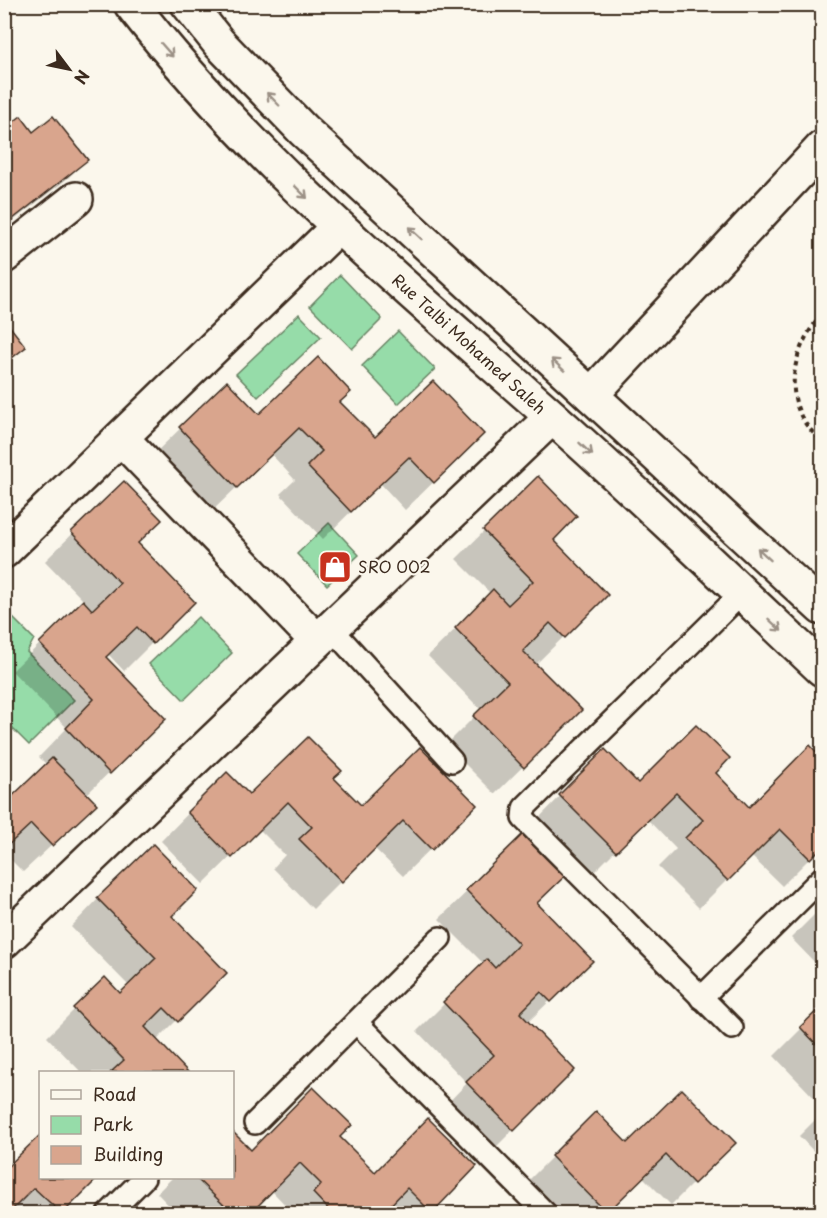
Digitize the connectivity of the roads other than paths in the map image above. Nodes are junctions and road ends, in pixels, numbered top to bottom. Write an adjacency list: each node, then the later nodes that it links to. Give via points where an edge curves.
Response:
1 (131, 4): 5 (street, Rue Talbi Mohamed Saleh, one-way to 5, via 163,46 241,132)
2 (188, 4): 7 (street, one-way to 2, via 303,130 219,43)
3 (822, 148): 7 (street)
4 (76, 199): 6 (street)
5 (338, 227): 8 (street, Rue Talbi Mohamed Saleh); 9 (street)
6 (4, 256)
7 (591, 395): 12 (street, one-way to 7)
8 (552, 417): 11 (street, Rue Talbi Mohamed Saleh, one-way to 11); 13 (street)
9 (121, 438): 10 (street); 13 (street)
10 (4, 551)
11 (742, 593): 14 (street, Rue Talbi Mohamed Saleh, one-way to 14); 19 (lane, via 524,808 523,818)
12 (822, 608)
13 (324, 635): 15 (lane); 18 (street)
14 (822, 669)
15 (452, 761)
16 (822, 878): 19 (lane)
17 (440, 938): 20 (lane)
18 (4, 941)
19 (701, 998): 21 (lane)
20 (356, 1022): 22 (lane); 25 (lane)
21 (732, 1028)
22 (255, 1123)
23 (143, 1179): 24 (lane)
24 (108, 1214)
25 (546, 1214)

